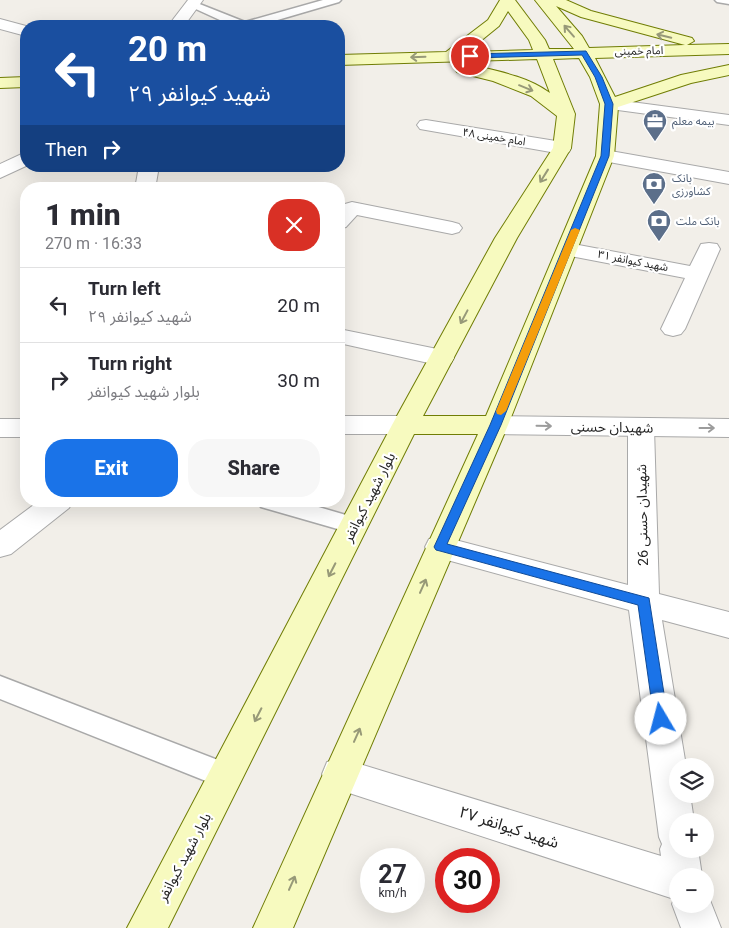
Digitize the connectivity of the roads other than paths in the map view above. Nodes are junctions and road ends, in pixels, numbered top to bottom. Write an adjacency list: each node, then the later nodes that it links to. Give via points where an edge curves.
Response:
1 (335, 0): 10 (lane)
2 (507, 0): 16 (main road, بلوار شهید کیوانفر, via 537,40); 17 (main road, via 494,23)
3 (542, 0): 14 (main road, one-way to 3, via 576,39)
4 (553, 0): 13 (main road, one-way to 4, via 627,26)
5 (721, 0): 6 (lane)
6 (729, 1)
7 (191, 2): 8 (street); 9 (lane)
8 (180, 20)
9 (231, 20)
10 (265, 20)
11 (0, 24): 12 (street)
12 (20, 30)
13 (729, 49): 14 (main road, امام خمینی)
14 (588, 59): 16 (main road, امام خمینی); 18 (main road, امام خمینی); 25 (main road)
15 (345, 60): 17 (main road, امام خمینی, one-way to 15)
16 (546, 60): 17 (main road, امام خمینی); 26 (main road, بلوار شهید کیوانفر)
17 (457, 62): 22 (main road, امام خمینی); 26 (main road, one-way to 26, via 537,92)
18 (729, 62)
19 (20, 69): 20 (main road)
20 (0, 70)
21 (729, 70): 25 (main road, via 687,79)
22 (345, 71)
23 (20, 82): 24 (main road)
24 (0, 83)
25 (609, 104): 27 (street); 30 (main road)
26 (566, 114): 29 (main road, بلوار شهید کیوانفر)
27 (729, 120)
28 (426, 125): 29 (street, امام خمینی ۴۸)
29 (562, 148): 41 (main road, بلوار شهید کیوانفر, one-way to 41, via 506,238)
30 (605, 156): 33 (street); 36 (main road)
31 (20, 161): 32 (street)
32 (0, 172)
33 (729, 178)
34 (345, 216): 35 (street, via 352,208)
35 (452, 228)
36 (568, 248): 38 (street, شهید کیوانفر ۳۱); 44 (main road)
37 (709, 249): 38 (street)
38 (698, 274): 39 (street)
39 (673, 329)
40 (345, 337): 41 (street)
41 (442, 358): 43 (main road, بلوار شهید کیوانفر)
42 (345, 425): 43 (street)
43 (405, 425): 44 (main road); 49 (main road, بلوار شهید کیوانفر)
44 (495, 425): 45 (street, شهیدان حسنی, one-way to 45); 51 (main road)
45 (641, 428): 46 (street, شهیدان حسنی, one-way to 46); 52 (street, شهیدان حسنی 26)
46 (729, 428)
47 (52, 507): 50 (street)
48 (290, 507): 49 (lane)
49 (355, 526): 56 (main road, بلوار شهید کیوانفر, one-way to 56)
50 (0, 546)
51 (440, 547): 52 (street); 55 (main road, one-way to 51)
52 (644, 602): 53 (street); 57 (street, شهیدان حسنی 26)
53 (729, 625)
54 (0, 687): 56 (lane)
55 (340, 774): 58 (street, شهید کیوانفر ۲۷); 61 (main road, one-way to 55)
56 (226, 776): 60 (main road, بلوار شهید کیوانفر)
57 (675, 813)
58 (669, 878)
59 (695, 913): 62 (street)
60 (147, 928)
61 (273, 928)
62 (701, 928)

